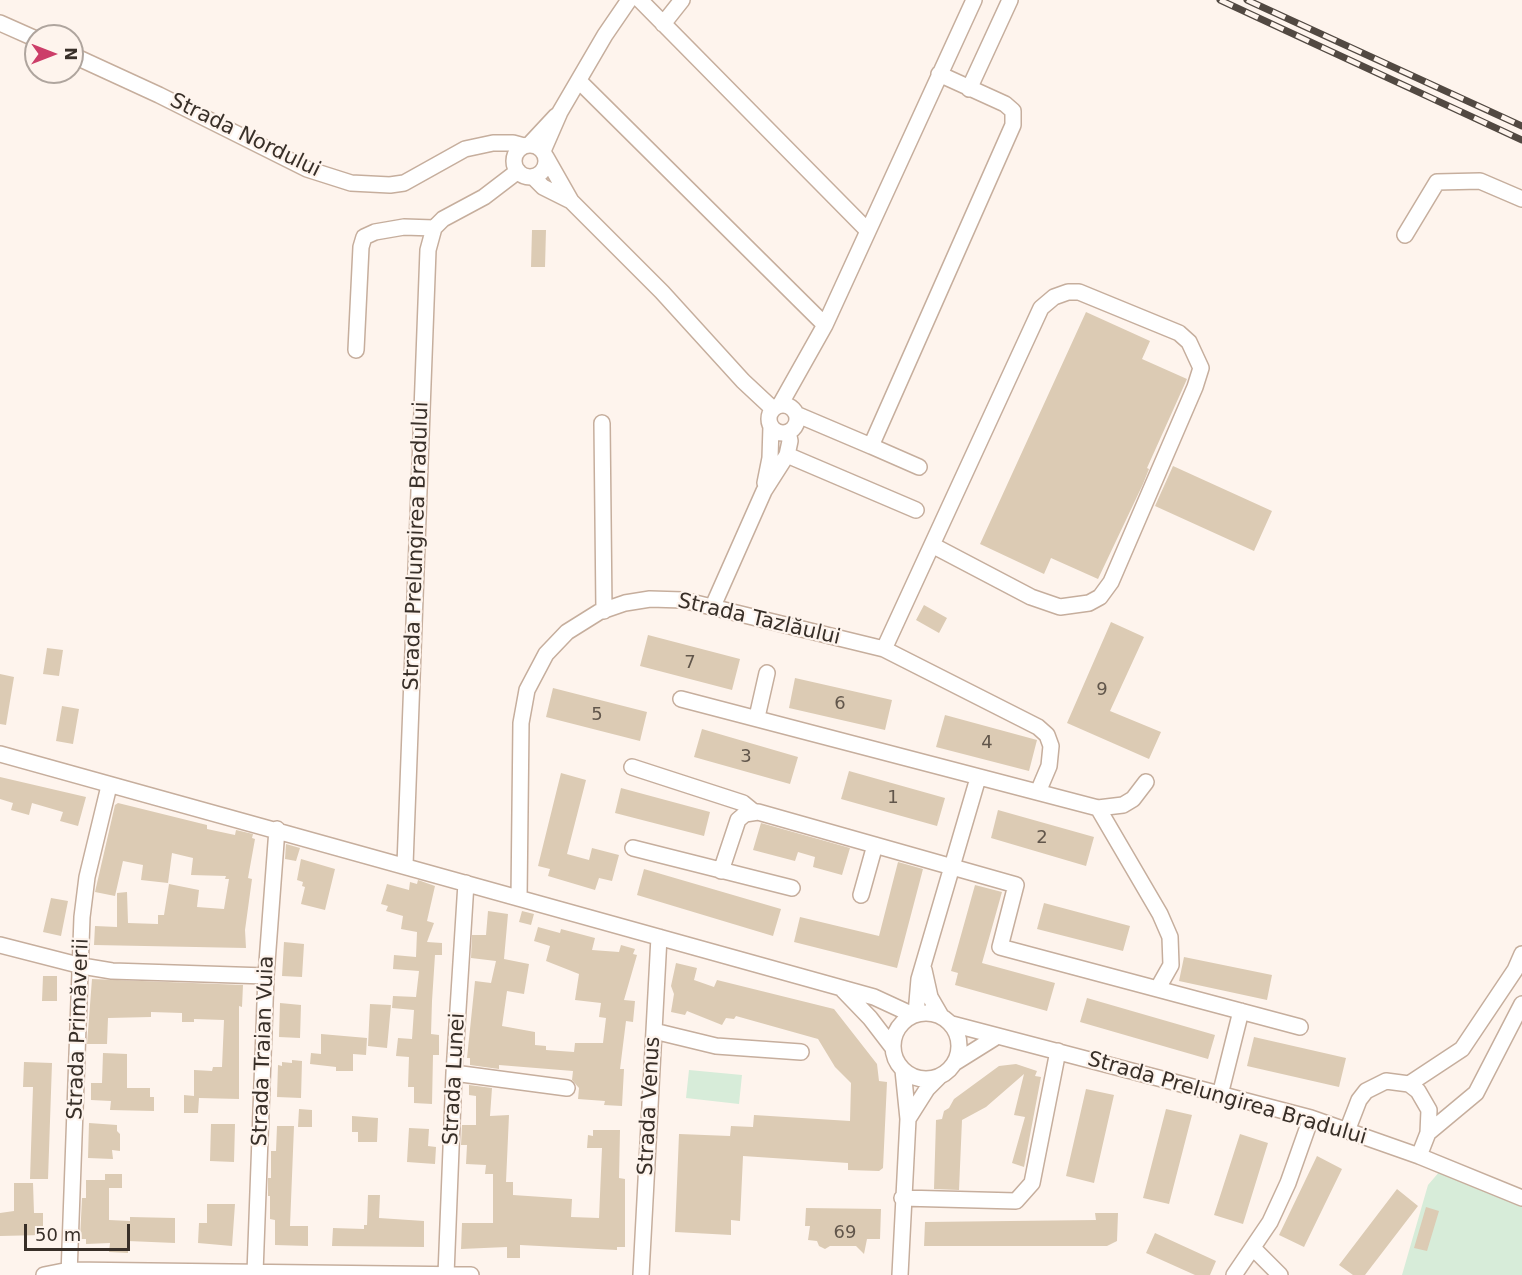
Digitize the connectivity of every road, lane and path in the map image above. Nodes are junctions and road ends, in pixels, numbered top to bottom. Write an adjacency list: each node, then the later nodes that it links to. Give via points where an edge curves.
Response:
1 (629, 0): 11 (street)
2 (640, 0): 7 (street)
3 (682, 0): 7 (street)
4 (974, 0): 10 (street)
5 (1010, 0): 12 (street)
6 (0, 23): 8 (street)
7 (663, 24): 18 (street)
8 (24, 34)
9 (84, 61): 13 (street, Strada Nordului, via 307,169 351,183 404,183 465,149 504,143)
10 (939, 74): 12 (street); 18 (street)
11 (579, 81): 13 (street); 20 (street)
12 (969, 89): 24 (street, via 1005,104 1013,111 1013,126)
13 (529, 155): 14 (street, Strada Nordului); 14 (street, via 544,170); 16 (street); 17 (street, via 484,197)
14 (533, 177): 16 (street, Strada Nordului)
15 (1522, 199): 19 (street, via 1480,181 1437,182)
16 (571, 201): 22 (street, via 743,381)
17 (434, 228): 21 (street, via 404,227 364,237); 47 (street, Strada Prelungirea Bradului, via 428,250)
18 (867, 230): 20 (street)
19 (1405, 235)
20 (825, 325): 22 (street, via 800,371)
21 (356, 350)
22 (788, 416): 24 (street); 25 (street, via 790,441); 27 (street, via 769,421 770,458)
23 (602, 423): 31 (street)
24 (871, 446): 26 (street)
25 (786, 455): 27 (street); 28 (street)
26 (919, 467)
27 (764, 491): 30 (street)
28 (916, 510)
29 (932, 545): 29 (street, via 1041,308 1054,297 1079,292 1179,333 1190,342 1201,368 1195,387 1111,582 1100,597 1089,603 1060,607 1030,597); 32 (street)
30 (713, 606): 31 (street, Strada Tazlăului, via 650,599); 32 (street, Strada Tazlăului)
31 (604, 611): 53 (street, Strada Tazlăului, via 567,632 546,654 526,690 521,723)
32 (884, 649): 41 (street, Strada Tazlăului, via 1047,735 1051,746 1049,766)
33 (768, 673): 35 (street)
34 (681, 699): 35 (street)
35 (757, 717): 38 (street)
36 (0, 754): 40 (street)
37 (632, 767): 43 (street, via 743,803)
38 (978, 778): 41 (street); 48 (street)
39 (1146, 782): 42 (street, via 1133,799)
40 (109, 786): 44 (street); 57 (street, Strada Primăverii, via 87,877)
41 (1038, 792): 42 (street)
42 (1104, 808): 61 (street, via 1170,937 1171,965)
43 (754, 812): 45 (street); 49 (street, via 738,820)
44 (277, 829): 47 (street); 59 (street, Strada Traian Vuia)
45 (875, 844): 48 (street); 52 (street)
46 (633, 848): 49 (street)
47 (405, 865): 50 (street)
48 (952, 866): 58 (street); 61 (street, via 1016,885 1000,946)
49 (721, 871): 51 (street)
50 (466, 883): 53 (street); 74 (street, Strada Lunei)
51 (792, 888)
52 (861, 895)
53 (519, 898): 54 (street)
54 (659, 937): 60 (street); 67 (street, Strada Venus)
55 (0, 945): 57 (street)
56 (1522, 954): 76 (street, via 1462,1049)
57 (82, 966): 59 (street, via 112,971); 87 (street, Strada Primăverii)
58 (924, 967): 64 (street); 65 (street, via 930,997)
59 (266, 976): 88 (street, Strada Traian Vuia)
60 (841, 988): 64 (street); 69 (street)
61 (1158, 988): 63 (street)
62 (1522, 1004): 82 (street, via 1476,1093)
63 (1241, 1011): 66 (street); 78 (street)
64 (915, 1015): 65 (street, via 933,1013); 69 (street, via 898,1029)
65 (946, 1020): 68 (street, Strada Prelungirea Bradului); 72 (street, via 960,1043)
66 (1300, 1027)
67 (654, 1031): 71 (street, via 716,1046); 92 (street, Strada Venus)
68 (996, 1037): 70 (street, Strada Prelungirea Bradului); 72 (street)
69 (893, 1048): 73 (street)
70 (1058, 1051): 78 (street, Strada Prelungirea Bradului); 84 (street, via 1032,1183 1016,1201)
71 (801, 1052)
72 (956, 1062): 75 (street)
73 (903, 1070): 75 (street, via 920,1079); 80 (street)
74 (454, 1073): 77 (street); 90 (street, Strada Lunei)
75 (939, 1077): 80 (street)
76 (1408, 1084): 81 (street, via 1386,1081 1366,1091); 82 (street, via 1418,1091 1430,1110)
77 (567, 1088)
78 (1220, 1095): 79 (street, Strada Prelungirea Bradului)
79 (1311, 1118): 81 (street, Strada Prelungirea Bradului); 86 (street, via 1288,1183)
80 (908, 1119): 84 (street)
81 (1347, 1131): 83 (street, Strada Prelungirea Bradului)
82 (1428, 1133): 83 (street)
83 (1419, 1156): 85 (street, Strada Prelungirea Bradului)
84 (902, 1198): 93 (street)
85 (1522, 1198)
86 (1253, 1248): 94 (street); 95 (street)
87 (69, 1273): 88 (street); 89 (street)
88 (255, 1273): 90 (street)
89 (44, 1275)
90 (446, 1275): 91 (street)
91 (471, 1275)
92 (641, 1275)
93 (900, 1275)
94 (1234, 1275)
95 (1280, 1275)

